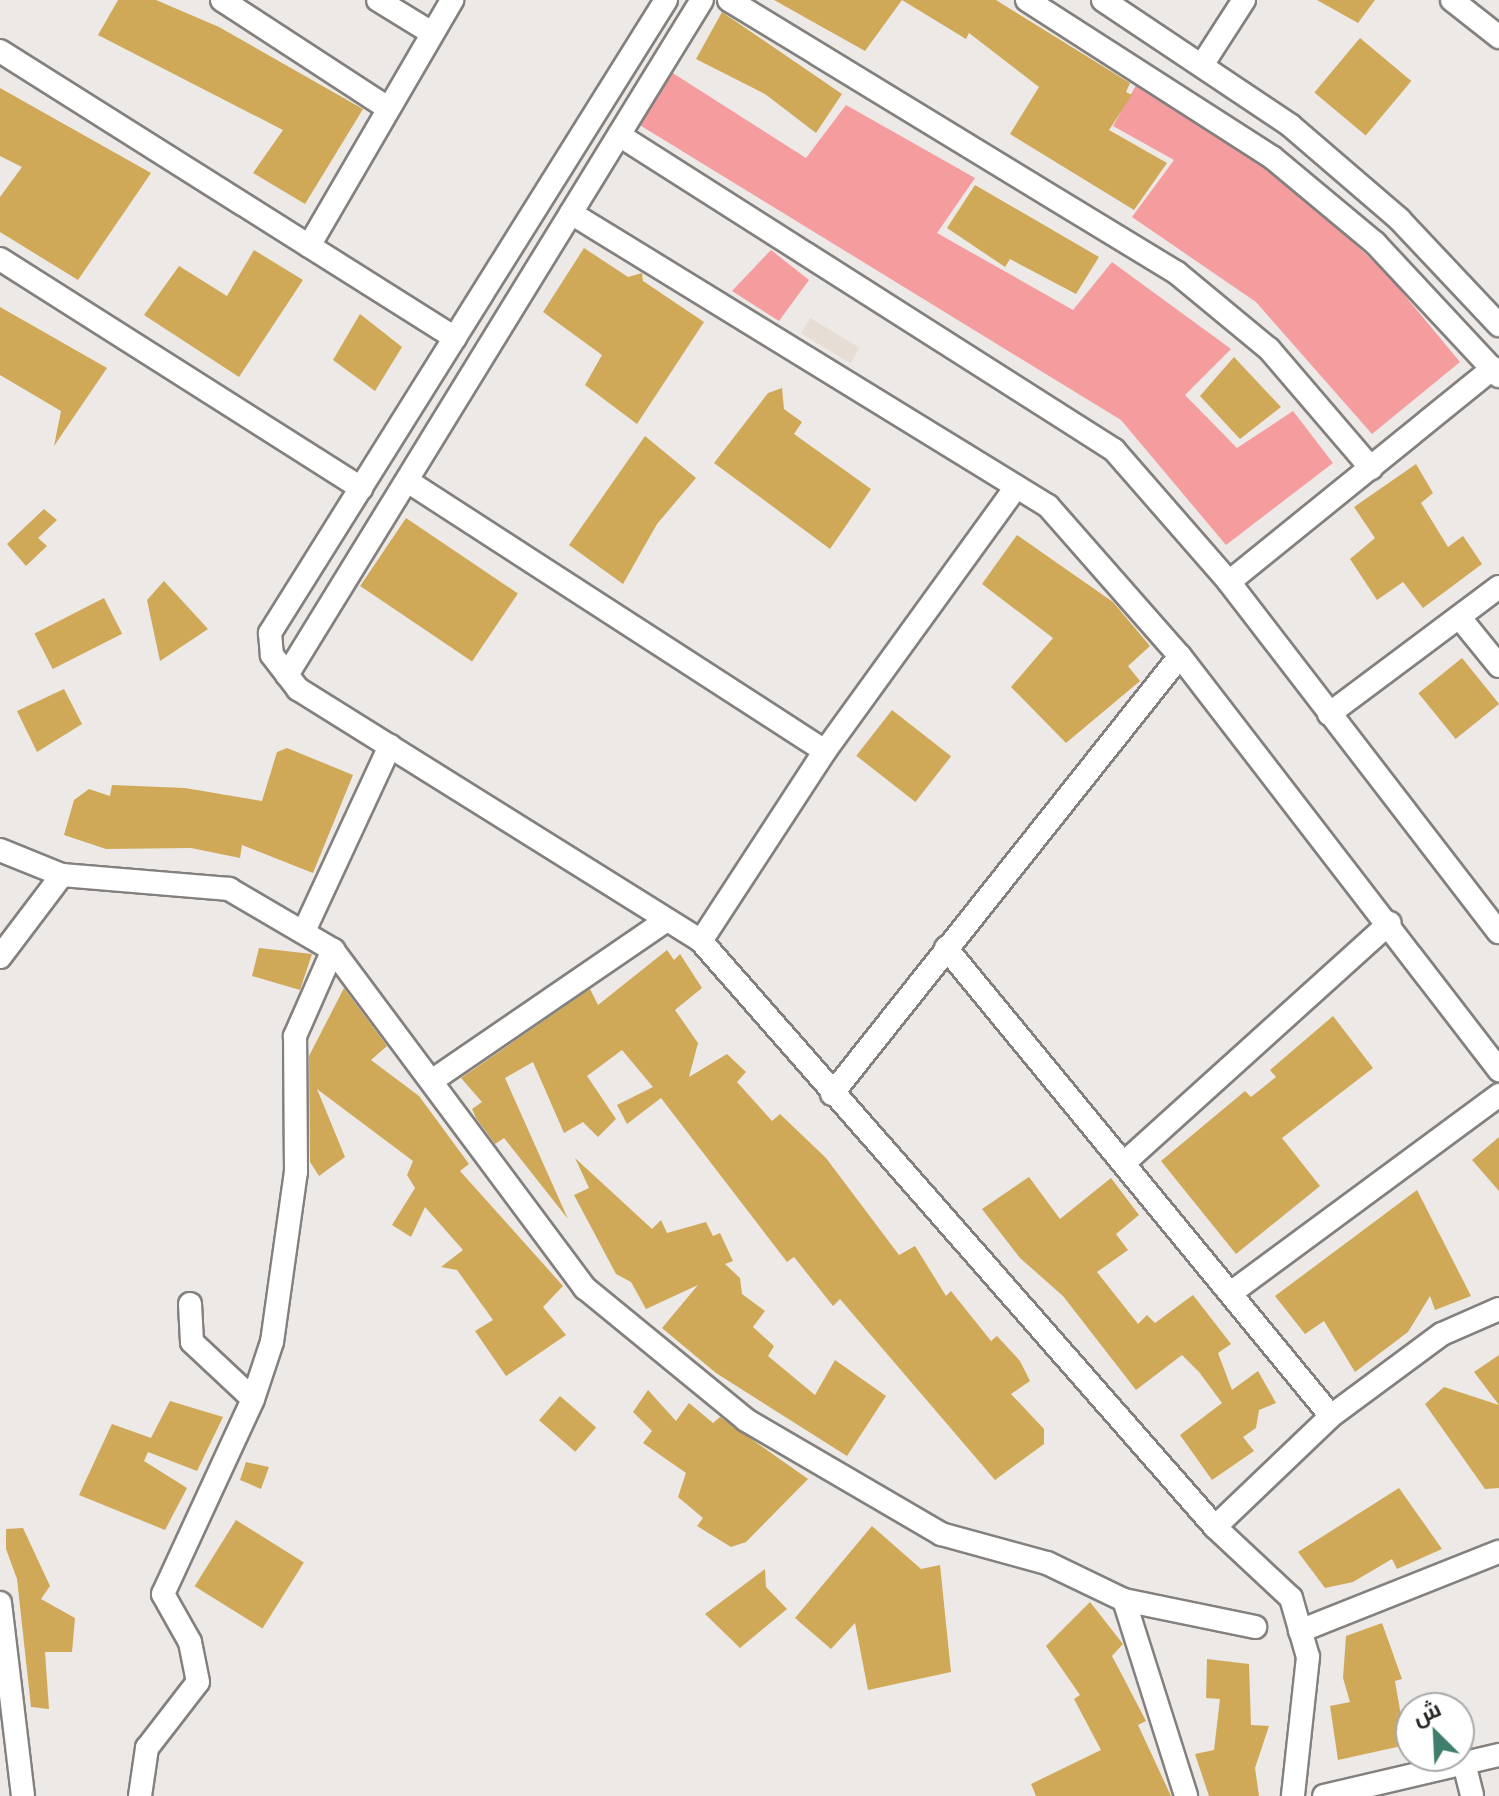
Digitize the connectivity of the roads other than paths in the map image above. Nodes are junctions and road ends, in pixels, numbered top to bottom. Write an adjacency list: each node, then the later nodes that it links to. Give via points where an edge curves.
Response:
1 (222, 0): 15 (street)
2 (378, 0): 11 (street)
3 (452, 0): 11 (street)
4 (666, 0): 21 (street)
5 (702, 0): 16 (street)
6 (729, 0): 23 (street, via 1177,273 1269,349)
7 (1027, 0): 22 (street, via 1273,158 1375,243)
8 (1103, 0): 14 (street)
9 (1244, 0): 14 (street)
10 (1452, 0): 12 (street)
11 (430, 32): 15 (street)
12 (1499, 37)
13 (0, 51): 18 (street)
14 (1204, 62): 20 (street, via 1399,219)
15 (386, 107): 18 (street)
16 (619, 135): 17 (street); 27 (street, via 1114,450)
17 (571, 213): 24 (street); 25 (street)
18 (309, 246): 21 (street)
19 (0, 259): 26 (street)
20 (1499, 325)
21 (455, 338): 26 (street)
22 (1496, 372): 23 (street)
23 (1371, 468): 27 (street)
24 (409, 482): 32 (street); 35 (street)
25 (1016, 487): 30 (street, via 1048,506); 35 (street)
26 (361, 488): 32 (street, via 270,633 272,655)
27 (1229, 582): 33 (street)
28 (1499, 587): 29 (street)
29 (1460, 618): 31 (street); 33 (street)
30 (1180, 656): 39 (street); 43 (street)
31 (1499, 666)
32 (287, 675): 34 (street)
33 (1329, 714): 41 (street)
34 (390, 746): 38 (street); 40 (street)
35 (825, 751): 42 (street)
36 (0, 850): 37 (street)
37 (62, 875): 40 (street, via 229,889); 45 (street)
38 (667, 920): 42 (street); 47 (street)
39 (1390, 923): 46 (street); 50 (street)
40 (305, 929): 44 (street)
41 (1499, 932)
42 (701, 941): 48 (street)
43 (946, 948): 48 (street); 50 (street)
44 (333, 950): 47 (street); 54 (street, via 295,1036 296,1172 272,1342)
45 (0, 957)
46 (1499, 1070)
47 (433, 1080): 58 (street, via 585,1288 746,1420 941,1534 1047,1563)
48 (832, 1094): 56 (street)
49 (1499, 1095): 51 (street)
50 (1124, 1163): 51 (street)
51 (1232, 1292): 55 (street)
52 (190, 1304): 54 (street, via 192,1342)
53 (1499, 1309): 55 (street, via 1442,1334)
54 (253, 1399): 67 (street, via 163,1594 190,1642 198,1682 147,1748)
55 (1331, 1416): 56 (street)
56 (1215, 1527): 61 (street, via 1291,1598)
57 (1499, 1552): 61 (street)
58 (1124, 1600): 60 (street); 68 (street)
59 (0, 1603): 66 (street)
60 (1255, 1627)
61 (1300, 1631): 69 (street, via 1308,1657)
62 (1499, 1755): 63 (street)
63 (1475, 1760)
64 (1426, 1772): 70 (street)
65 (1466, 1772): 71 (street)
66 (23, 1796)
67 (140, 1796)
68 (1186, 1796)
69 (1293, 1796)
70 (1324, 1796)
71 (1472, 1796)

